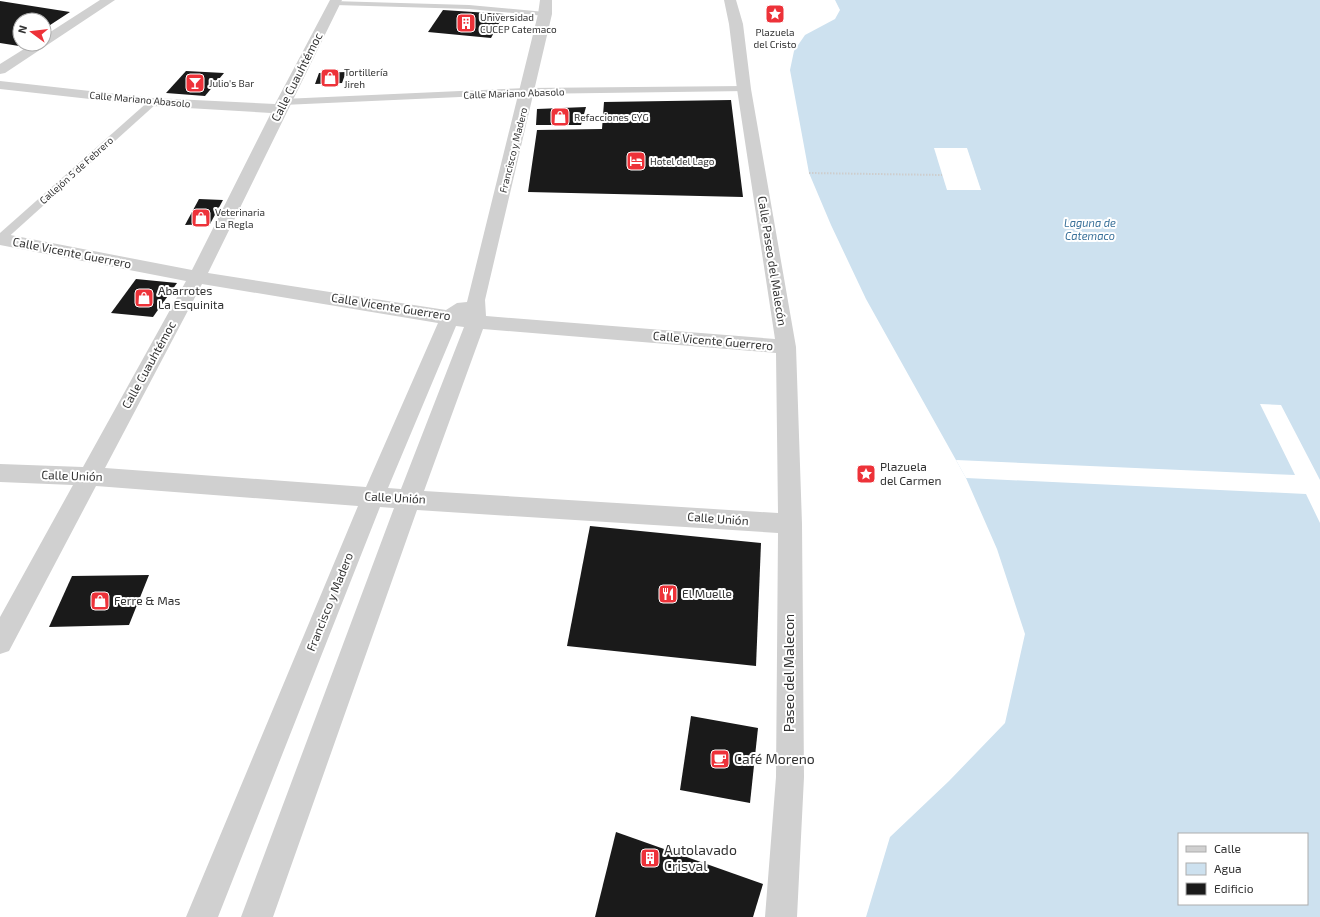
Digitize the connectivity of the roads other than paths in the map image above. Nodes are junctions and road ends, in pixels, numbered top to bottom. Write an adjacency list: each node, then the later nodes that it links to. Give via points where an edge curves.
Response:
1 (109, 0): 5 (street)
2 (730, 0): 9 (street, Calle Paseo del Malecón, via 736,24)
3 (336, 2): 4 (lane); 12 (street, Calle Cuauhtémoc)
4 (545, 7): 10 (street, Francisco y Madero)
5 (52, 37)
6 (28, 52): 7 (street)
7 (0, 70)
8 (0, 85): 11 (street, Calle Mariano Abasolo)
9 (744, 89): 10 (lane, Calle Mariano Abasolo); 17 (street, Calle Paseo del Malecón)
10 (527, 91): 12 (lane, Calle Mariano Abasolo); 15 (street, Francisco y Madero)
11 (153, 102): 12 (street, Calle Mariano Abasolo); 13 (lane, Callejón 5 de Febrero)
12 (281, 105): 14 (street, Calle Cuauhtémoc)
13 (0, 239): 14 (street, Calle Vicente Guerrero)
14 (197, 277): 16 (street, Calle Vicente Guerrero); 19 (street, Calle Cuauhtémoc)
15 (476, 311): 16 (street); 17 (street, Calle Vicente Guerrero); 21 (street, Francisco y Madero)
16 (451, 316): 20 (street, Francisco y Madero)
17 (786, 347): 22 (street, Calle Paseo del Malecón)
18 (0, 473): 19 (street, Calle Unión)
19 (88, 476): 20 (street, Calle Unión); 23 (street, Calle Cuauhtémoc)
20 (373, 497): 21 (street, Calle Unión); 24 (street, Francisco y Madero)
21 (409, 499): 22 (street, Calle Unión); 25 (street, Francisco y Madero)
22 (790, 524): 26 (street, Paseo del Malecon, via 790,777)
23 (0, 642)
24 (202, 917)
25 (257, 917)
26 (781, 917)

